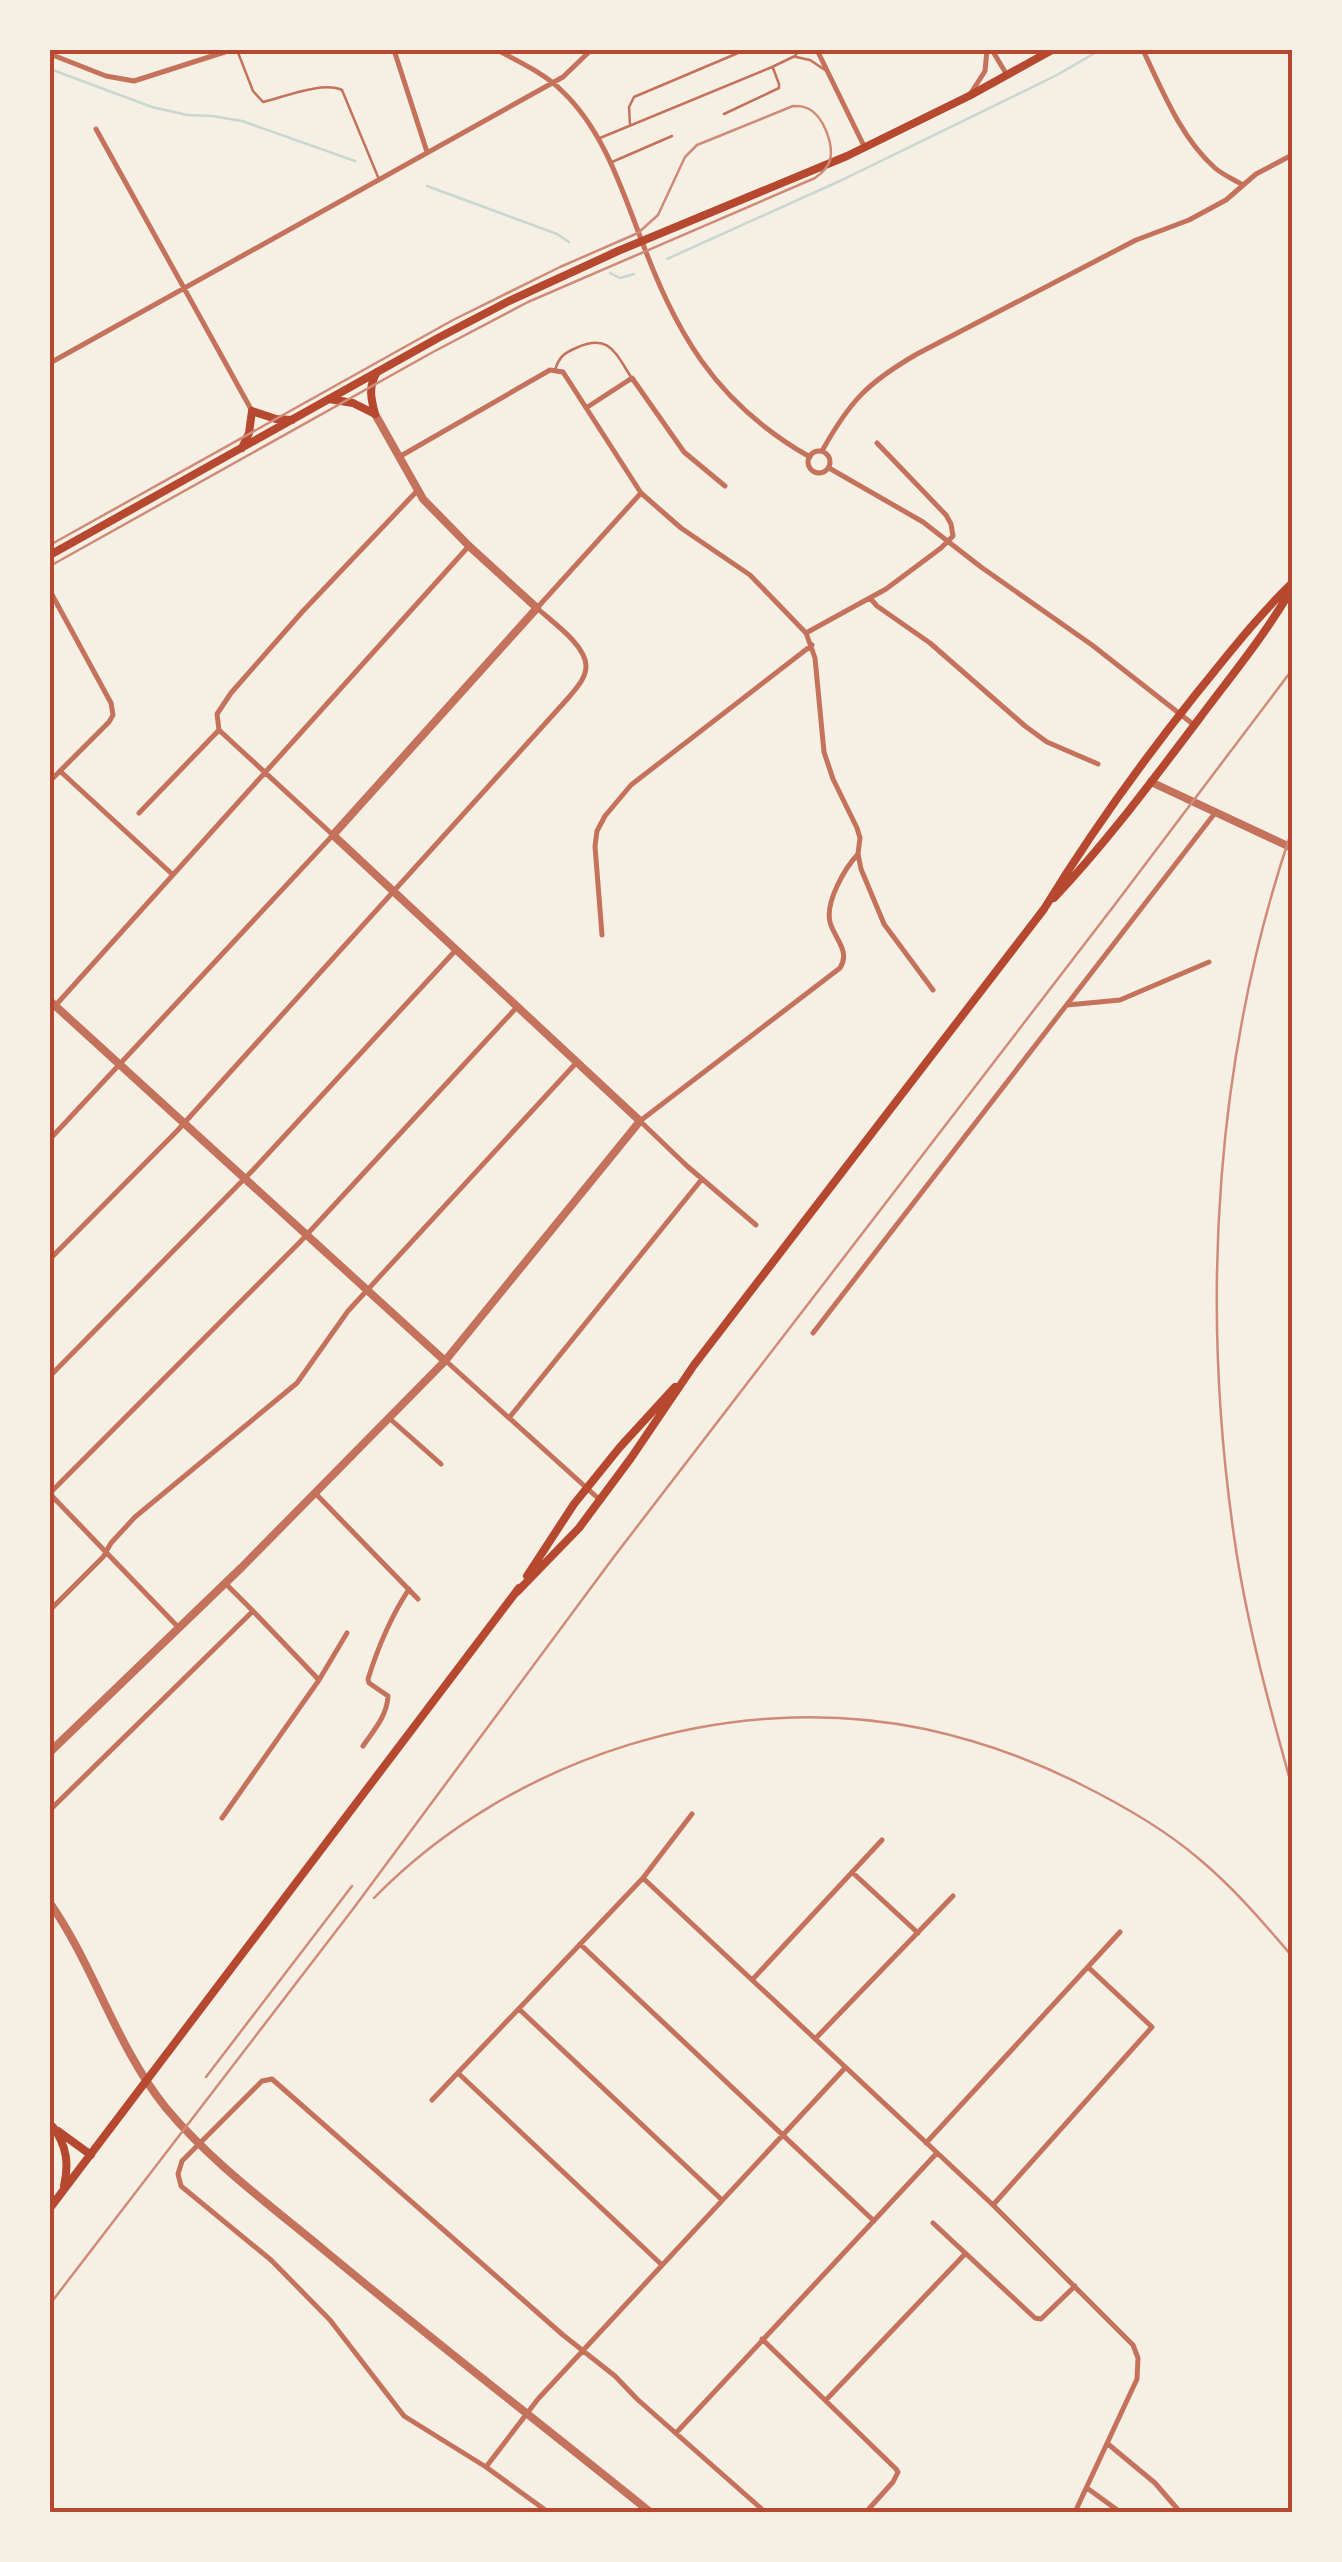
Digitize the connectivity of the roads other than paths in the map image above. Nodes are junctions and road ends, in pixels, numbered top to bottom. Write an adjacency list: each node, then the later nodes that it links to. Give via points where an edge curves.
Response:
1 (234, 50): 11 (street, via 134,81); 27 (lane, via 264,102 322,87 342,90)
2 (394, 50): 24 (street)
3 (497, 50): 16 (street)
4 (591, 50): 16 (street)
5 (800, 50): 12 (lane)
6 (816, 50): 14 (street)
7 (990, 50): 15 (street); 17 (street)
8 (1052, 50): 15 (main road)
9 (1143, 50): 28 (street, via 1199,152)
10 (738, 53): 19 (lane, via 634,97)
11 (50, 54)
12 (795, 56): 13 (lane); 14 (lane)
13 (772, 67): 18 (lane, via 779,88); 19 (lane)
14 (828, 74): 23 (street)
15 (1007, 75): 17 (main road)
16 (552, 82): 22 (street); 24 (street)
17 (969, 96): 23 (main road)
18 (724, 114)
19 (630, 126): 22 (lane)
20 (96, 129): 30 (street)
21 (672, 136): 26 (lane)
22 (599, 139): 26 (street)
23 (865, 148): 29 (main road)
24 (427, 152): 27 (street)
25 (1292, 156): 28 (street)
26 (610, 162): 29 (street)
27 (379, 178): 30 (street)
28 (1244, 186): 42 (street, via 884,374 854,400)
29 (642, 241): 33 (main road, via 508,301); 44 (street, via 673,317 701,361 748,414)
30 (184, 288): 31 (street); 37 (street)
31 (50, 362)
32 (555, 370): 34 (lane, via 565,352 596,341 614,350); 36 (street); 43 (street)
33 (377, 372): 35 (main road); 38 (main road, via 371,386)
34 (632, 378): 36 (street); 46 (street, via 684,452)
35 (330, 398): 38 (main road); 39 (main road)
36 (586, 408): 48 (street)
37 (252, 411): 39 (main road); 41 (main road)
38 (375, 414): 43 (street)
39 (292, 420): 41 (main road)
40 (877, 443): 49 (street, via 946,516 954,531)
41 (242, 448): 51 (main road)
42 (822, 452): 44 (street); 45 (street, via 830,458)
43 (398, 457): 47 (street)
44 (810, 457): 45 (street, via 814,472)
45 (828, 468): 49 (street)
46 (725, 486)
47 (417, 492): 50 (street); 60 (street, via 231,693 218,714)
48 (641, 493): 55 (street); 56 (street, via 750,575)
49 (948, 542): 54 (street); 58 (street)
50 (469, 546): 55 (street); 63 (street)
51 (50, 555)
52 (1292, 585): 58 (main road); 59 (main road)
53 (50, 591): 62 (street, via 113,714)
54 (871, 599): 56 (street); 61 (street, via 1024,726)
55 (537, 608): 68 (street); 72 (street, via 583,654 582,680)
56 (806, 632): 57 (street)
57 (812, 645): 70 (street, via 824,752 858,828); 74 (street, via 630,785 605,816 594,846)
58 (1180, 714): 59 (street); 73 (main road)
59 (1194, 725): 65 (main road)
60 (218, 730): 63 (street); 66 (street)
61 (1098, 764)
62 (60, 771): 64 (street); 71 (street)
63 (265, 772): 68 (street); 71 (street)
64 (50, 780)
65 (1152, 782): 67 (street); 73 (main road)
66 (139, 813)
67 (1215, 813): 69 (street); 79 (street)
68 (333, 836): 72 (street); 82 (street)
69 (1292, 848)
70 (858, 854): 77 (street, via 884,924); 83 (street, via 829,914 844,954 840,968)
71 (172, 874): 78 (street)
72 (393, 891): 75 (street); 84 (street)
73 (1044, 908): 94 (main road)
74 (602, 935)
75 (456, 950): 80 (street); 86 (street)
76 (1209, 962): 79 (street, via 1120,1000)
77 (932, 990)
78 (52, 1003): 82 (street)
79 (1067, 1005): 92 (street)
80 (517, 1006): 81 (street); 89 (street)
81 (577, 1062): 83 (street); 91 (street)
82 (120, 1066): 84 (street); 85 (street)
83 (640, 1121): 87 (street); 93 (street)
84 (184, 1122): 86 (street); 90 (street)
85 (50, 1139)
86 (246, 1178): 89 (street); 95 (street)
87 (702, 1180): 88 (street); 97 (street)
88 (756, 1224)
89 (307, 1234): 91 (street); 100 (street)
90 (50, 1259)
91 (369, 1289): 93 (street); 103 (street, via 290,1391 135,1517)
92 (813, 1334)
93 (445, 1360): 96 (street); 97 (street)
94 (694, 1365): 99 (main road); 102 (main road)
95 (50, 1376)
96 (389, 1418): 98 (street); 101 (street)
97 (509, 1418): 99 (street)
98 (441, 1464)
99 (587, 1488): 102 (street); 106 (main road)
100 (50, 1494): 103 (street)
101 (316, 1494): 104 (street); 105 (street)
102 (600, 1500): 106 (main road)
103 (107, 1550): 108 (street); 110 (street)
104 (225, 1583): 109 (street); 110 (street)
105 (409, 1590): 107 (street); 113 (street, via 368,1679 388,1703)
106 (517, 1592): 137 (main road)
107 (418, 1599)
108 (50, 1610)
109 (253, 1611): 112 (street); 115 (street)
110 (179, 1628): 114 (street)
111 (347, 1633): 112 (street)
112 (319, 1680): 117 (street)
113 (363, 1746)
114 (50, 1752)
115 (50, 1810)
116 (692, 1814): 120 (street)
117 (222, 1818)
118 (882, 1840): 119 (street)
119 (852, 1872): 124 (street); 127 (street)
120 (642, 1878): 125 (street); 127 (street)
121 (954, 1896): 124 (street)
122 (50, 1903): 150 (street, via 133,2060 184,2128)
123 (1120, 1932): 126 (street)
124 (918, 1933): 129 (street)
125 (580, 1944): 128 (street); 134 (street)
126 (1088, 1966): 135 (street); 140 (street, via 1152,2027)
127 (752, 1980): 129 (street)
128 (518, 2009): 131 (street); 139 (street)
129 (815, 2039): 130 (street)
130 (846, 2068): 134 (street); 135 (street)
131 (458, 2073): 132 (street); 145 (street)
132 (432, 2100)
133 (52, 2126): 137 (main road); 138 (main road, via 65,2148)
134 (783, 2136): 139 (street); 142 (street)
135 (926, 2143): 136 (street)
136 (937, 2153): 140 (street); 142 (street)
137 (91, 2154): 138 (main road)
138 (64, 2190): 141 (main road)
139 (722, 2200): 145 (street)
140 (993, 2205): 146 (street)
141 (50, 2208)
142 (874, 2221): 147 (street)
143 (933, 2223): 144 (street)
144 (965, 2254): 146 (street, via 1036,2318); 149 (street)
145 (662, 2265): 148 (street)
146 (1075, 2286): 152 (street, via 1133,2344 1138,2358 1137,2380)
147 (762, 2339): 149 (street); 151 (street)
148 (582, 2351): 150 (street); 151 (street); 153 (street, via 272,2079 262,2081 191,2152 179,2168 185,2191 330,2320 404,2416)
149 (826, 2400): 158 (street, via 898,2472)
150 (525, 2414): 153 (street); 156 (street)
151 (676, 2434): 157 (street)
152 (1108, 2444): 154 (street); 161 (street)
153 (486, 2467): 155 (street)
154 (1087, 2488): 159 (street); 160 (street)
155 (548, 2512)
156 (650, 2512)
157 (766, 2512)
158 (866, 2512)
159 (1075, 2512)
160 (1120, 2512)
161 (1180, 2512)

